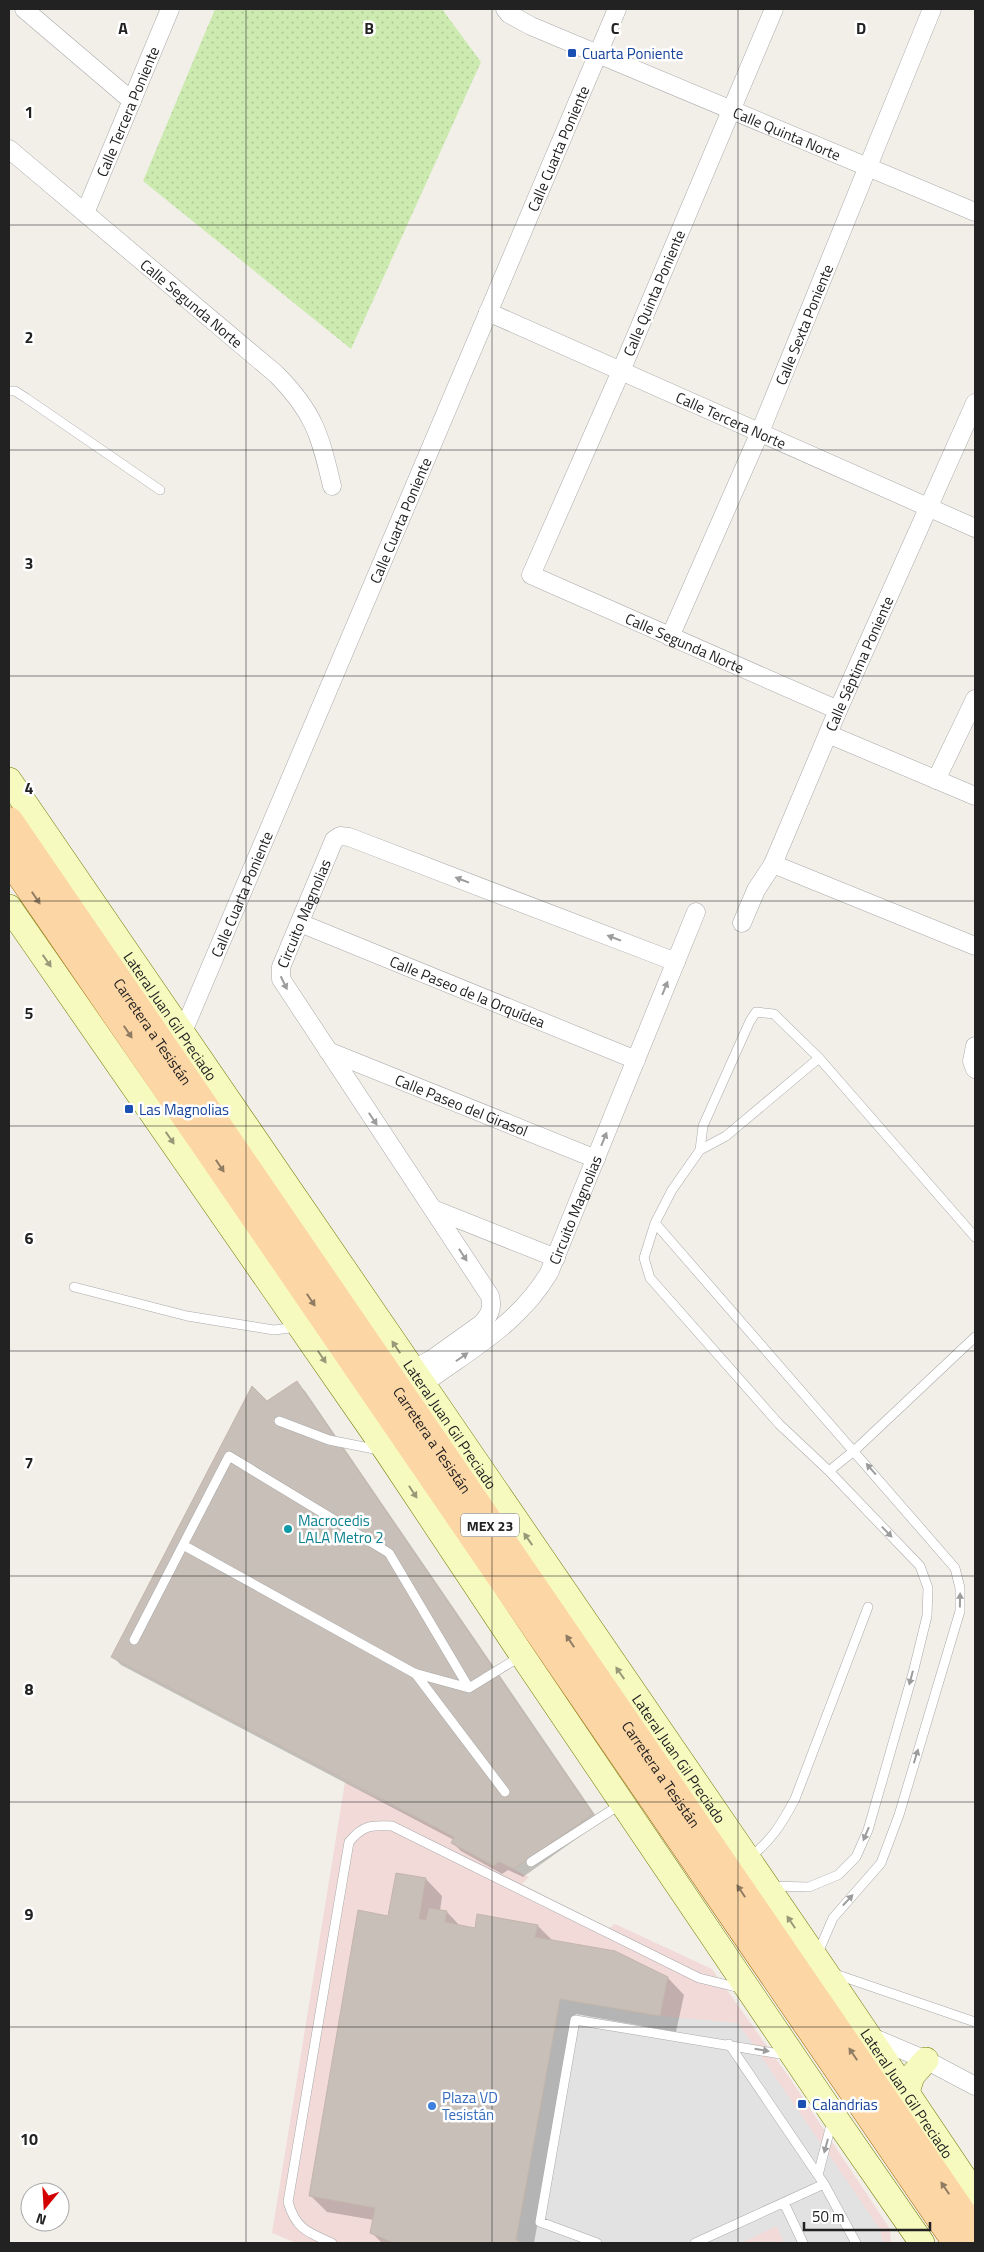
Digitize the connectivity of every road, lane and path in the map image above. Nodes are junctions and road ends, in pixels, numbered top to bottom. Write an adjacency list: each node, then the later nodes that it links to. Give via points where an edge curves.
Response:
1 (24, 9): 8 (street)
2 (170, 9): 8 (street, Calle Tercera Poniente)
3 (505, 9): 7 (street, Calle Quinta Norte, via 531,26)
4 (617, 9): 7 (street, Calle Cuarta Poniente)
5 (774, 9): 9 (street, Calle Quinta Poniente)
6 (932, 9): 11 (street, Calle Sexta Poniente)
7 (599, 54): 9 (street, Calle Quinta Norte); 14 (street, Calle Cuarta Poniente)
8 (132, 101): 13 (street, Calle Tercera Poniente)
9 (732, 110): 11 (street, Calle Quinta Norte); 15 (street, Calle Quinta Poniente)
10 (9, 149): 13 (street, Calle Segunda Norte)
11 (868, 167): 12 (street, Calle Quinta Norte); 18 (street, Calle Sexta Poniente)
12 (975, 212)
13 (86, 213): 19 (street, Calle Segunda Norte, via 295,393 322,442)
14 (488, 312): 15 (street, Calle Tercera Norte); 40 (street, Calle Cuarta Poniente)
15 (620, 370): 18 (street, Calle Tercera Norte); 23 (street, Calle Quinta Poniente)
16 (9, 392): 20 (lane, via 15,391 26,398)
17 (975, 402): 21 (street, Calle Séptima Poniente)
18 (760, 432): 21 (street, Calle Tercera Norte); 24 (street, Calle Sexta Poniente)
19 (332, 486)
20 (160, 490)
21 (929, 508): 22 (street, Calle Tercera Norte); 26 (street, Calle Séptima Poniente)
22 (975, 528)
23 (531, 575): 24 (street, Calle Segunda Norte)
24 (670, 636): 26 (street, Calle Segunda Norte)
25 (975, 699): 29 (street)
26 (838, 710): 27 (street, Calle Séptima Poniente)
27 (828, 734): 29 (street); 33 (street, Calle Séptima Poniente)
28 (9, 780): 40 (main road, Lateral Juan Gil Preciado)
29 (936, 780): 30 (street)
30 (975, 796)
31 (9, 821): 50 (main road, Carretera a Tesistán / MEX 23)
32 (9, 858): 50 (main road, Carretera a Tesistán / MEX 23, one-way to 50)
33 (773, 864): 37 (street, Calle Séptima Poniente, via 756,890); 38 (street)
34 (9, 907): 51 (main road, one-way to 51)
35 (696, 912): 39 (street, Circuito Magnolias)
36 (300, 923): 39 (street, Circuito Magnolias, one-way to 36, via 340,836 334,840); 42 (street, Circuito Magnolias, one-way to 42, via 281,967 281,979); 44 (street, Calle Paseo de la Orquídea)
37 (742, 923)
38 (975, 946)
39 (676, 962): 44 (street, Circuito Magnolias, one-way to 39)
40 (182, 1034): 48 (main road, Lateral Juan Gil Preciado)
41 (975, 1046): 45 (street, via 972,1061)
42 (328, 1051): 47 (street, Calle Paseo del Girasol); 49 (street, Circuito Magnolias, one-way to 49)
43 (819, 1058): 46 (lane, via 726,1136); 46 (lane, via 774,1014 756,1012 703,1126); 53 (lane)
44 (636, 1060): 47 (street, Circuito Magnolias, one-way to 44)
45 (975, 1069)
46 (700, 1150): 52 (lane, via 672,1190)
47 (596, 1159): 56 (street, Circuito Magnolias)
48 (287, 1185): 50 (main road); 54 (main road, Lateral Juan Gil Preciado)
49 (433, 1209): 56 (street); 61 (street, Circuito Magnolias, one-way to 61, via 490,1296 491,1310 481,1324 432,1360)
50 (266, 1216): 51 (main road); 55 (main road, Carretera a Tesistán / MEX 23)
51 (230, 1223): 57 (main road)
52 (656, 1223): 63 (lane); 65 (lane, via 644,1258 650,1278 780,1424)
53 (975, 1236)
54 (328, 1246): 55 (main road); 61 (main road, Lateral Juan Gil Preciado, one-way to 54)
55 (290, 1252): 57 (main road); 79 (main road, Carretera a Tesistán / MEX 23, one-way to 55); 93 (main road, Carretera a Tesistán / MEX 23, one-way to 93)
56 (556, 1258): 61 (street, Circuito Magnolias, one-way to 56, via 503,1328 539,1289)
57 (272, 1284): 59 (main road)
58 (74, 1287): 59 (lane, via 187,1316 274,1330)
59 (301, 1326): 64 (main road, one-way to 64)
60 (975, 1337): 63 (lane)
61 (417, 1377): 74 (main road, Lateral Juan Gil Preciado, one-way to 61)
62 (279, 1421): 64 (lane, via 329,1440)
63 (855, 1450): 65 (lane); 77 (lane, one-way to 63, via 833,1918 881,1863 899,1815 960,1611 960,1588 955,1568)
64 (387, 1452): 69 (main road, one-way to 69)
65 (829, 1471): 76 (lane, one-way to 76, via 920,1566 928,1588 927,1616 868,1830 856,1857 838,1876 810,1887)
66 (183, 1545): 68 (lane); 70 (lane); 71 (lane, via 229,1456 389,1553)
67 (868, 1607): 74 (lane, via 795,1799 775,1834)
68 (134, 1640)
69 (522, 1655): 71 (lane); 73 (main road)
70 (414, 1673): 71 (lane); 72 (lane)
71 (469, 1688)
72 (505, 1792)
73 (623, 1803): 75 (lane); 78 (main road)
74 (748, 1859): 76 (main road, Lateral Juan Gil Preciado)
75 (531, 1862)
76 (767, 1886): 77 (main road, Lateral Juan Gil Preciado, one-way to 76)
77 (820, 1964): 80 (lane); 81 (main road, Lateral Juan Gil Preciado)
78 (748, 1989): 83 (main road); 94 (lane, via 699,1978 392,1826 373,1825 358,1830 349,1842 288,2202 293,2218 304,2231)
79 (829, 2019): 81 (street); 93 (main road, Carretera a Tesistán / MEX 23, one-way to 79)
80 (975, 2022)
81 (866, 2035): 84 (street); 86 (main road, Lateral Juan Gil Preciado)
82 (729, 2044): 83 (lane, one-way to 83); 88 (lane); 95 (lane, via 574,2020 540,2222)
83 (795, 2056): 87 (main road)
84 (926, 2060): 85 (street); 86 (main road, via 912,2076)
85 (975, 2086)
86 (907, 2092): 90 (main road, Lateral Juan Gil Preciado)
87 (834, 2116): 88 (lane, one-way to 88); 92 (main road)
88 (818, 2175): 89 (lane)
89 (824, 2184): 91 (lane); 98 (lane)
90 (975, 2194)
91 (784, 2203): 96 (lane); 97 (lane)
92 (906, 2233): 99 (main road)
93 (965, 2236)
94 (332, 2243)
95 (597, 2243)
96 (695, 2243)
97 (803, 2243)
98 (856, 2243)
99 (922, 2243)

